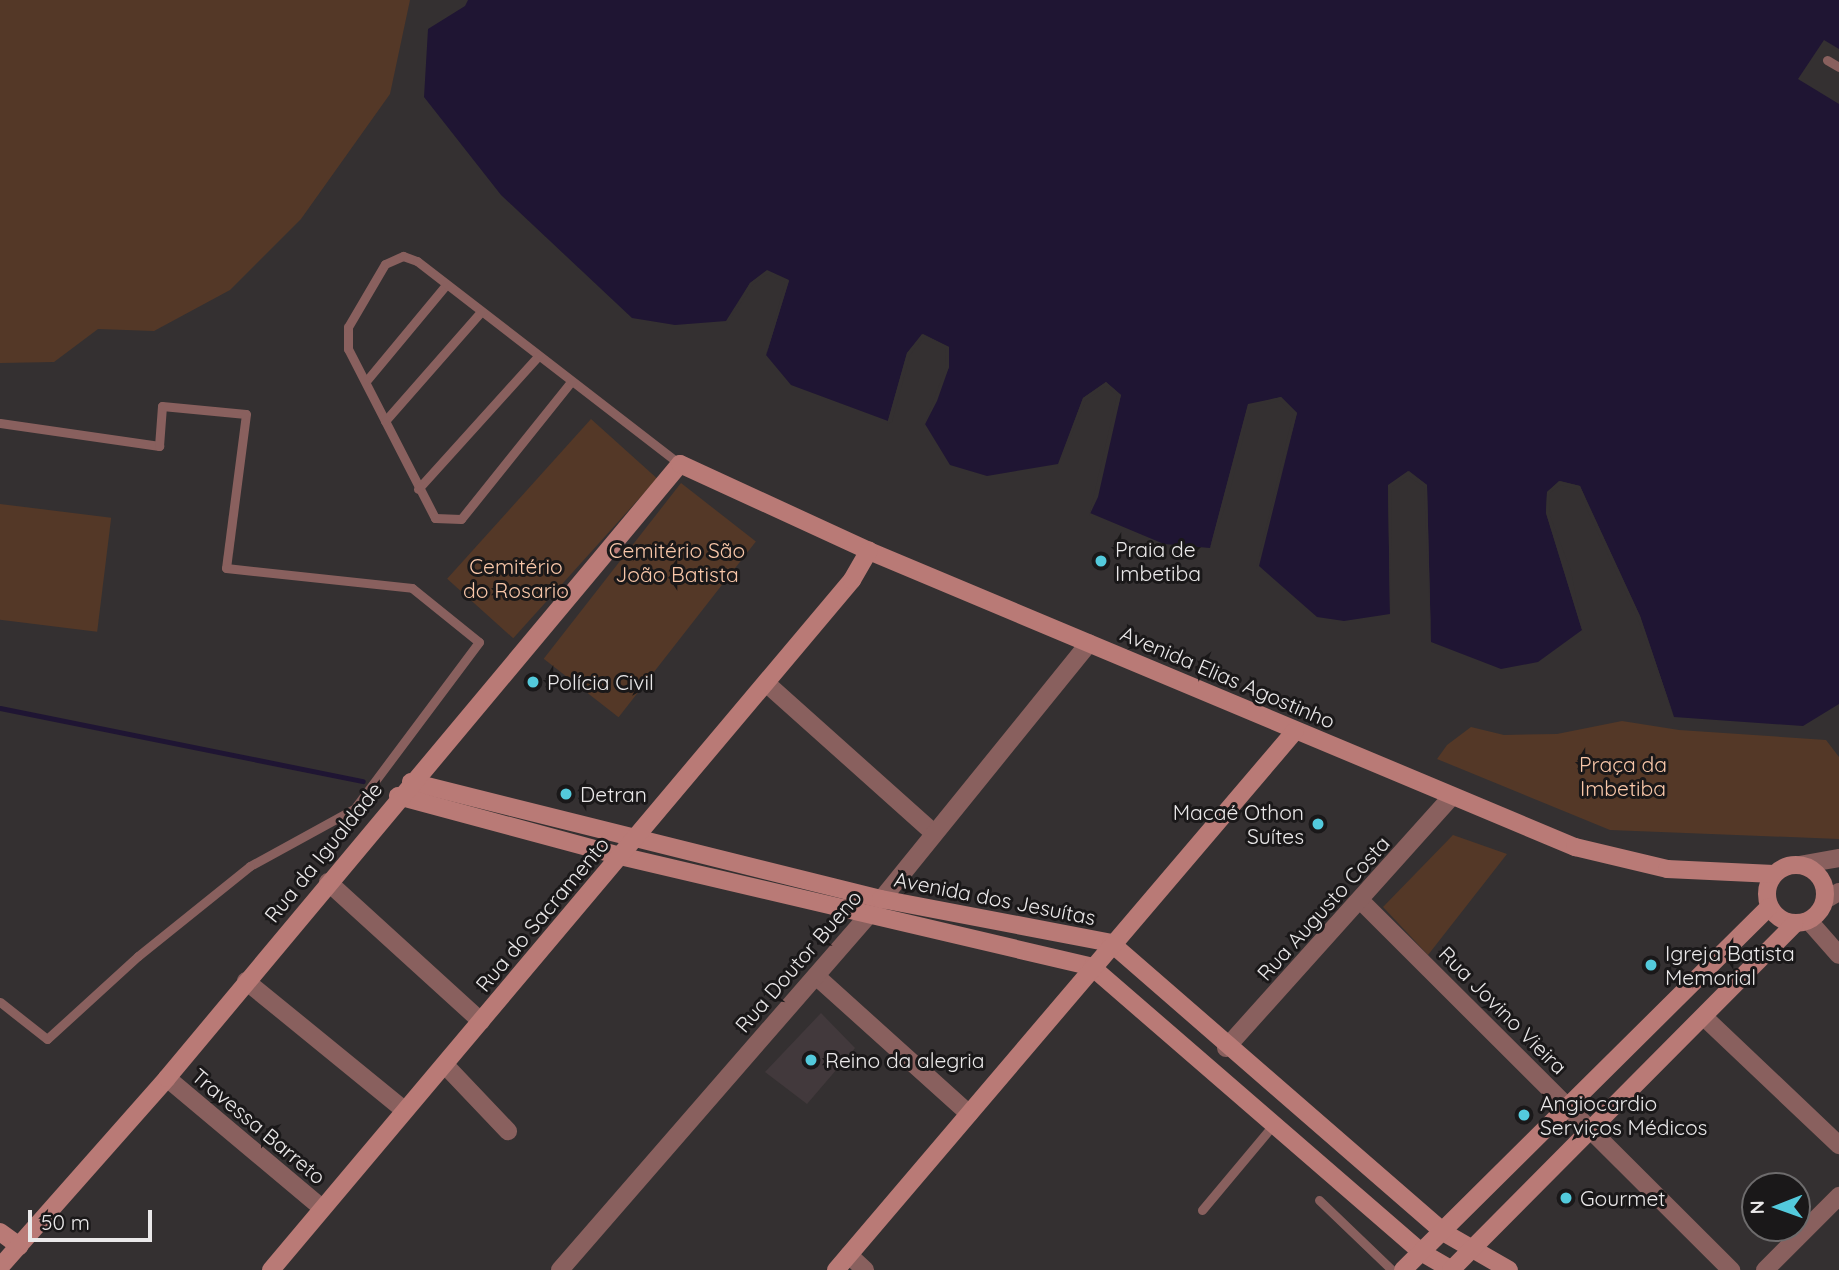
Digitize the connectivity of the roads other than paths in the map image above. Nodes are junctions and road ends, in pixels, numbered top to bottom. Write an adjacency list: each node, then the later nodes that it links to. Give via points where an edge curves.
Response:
1 (1827, 60): 2 (lane)
2 (1839, 67)
3 (446, 285): 4 (lane); 6 (lane); 6 (lane, via 403,256 385,264 346,337)
4 (480, 313): 5 (lane); 8 (lane)
5 (538, 356): 7 (lane); 11 (lane)
6 (366, 380): 8 (lane)
7 (570, 383): 10 (lane); 11 (lane, via 461,519 435,518)
8 (385, 421): 11 (lane)
9 (0, 423): 37 (lane, via 159,446 162,406 246,414 226,568 412,588 480,642 354,809 250,866 138,956 47,1039)
10 (680, 464): 12 (street, Avenida Elias Agostinho); 16 (street, Rua da Igualdade)
11 (418, 489)
12 (869, 551): 13 (street, Avenida Elias Agostinho); 14 (street, Rua do Sacramento, via 852,580)
13 (1089, 643): 15 (street, Avenida Elias Agostinho); 19 (street, Rua Doutor Bueno)
14 (766, 683): 19 (street); 20 (street, Rua do Sacramento)
15 (1295, 731): 18 (street, Avenida Elias Agostinho); 32 (street)
16 (411, 782): 17 (street, Rua da Igualdade); 20 (street, Avenida dos Jesuítas)
17 (398, 796): 21 (street, Avenida dos Jesuítas); 25 (street, Rua da Igualdade)
18 (1452, 796): 24 (street, Avenida Elias Agostinho, via 1575,847 1631,863 1703,873); 28 (street, Rua Augusto Costa)
19 (934, 833): 27 (street, Rua Doutor Bueno)
20 (635, 837): 21 (street, Rua do Sacramento); 27 (street, Avenida dos Jesuítas)
21 (620, 856): 30 (street, Avenida dos Jesuítas); 39 (street, Rua do Sacramento)
22 (1839, 859): 23 (street)
23 (1799, 865): 24 (street); 26 (street, via 1814,871)
24 (1774, 874): 29 (street, via 1767,890)
25 (328, 881): 36 (street, Rua da Igualdade); 39 (street)
26 (1832, 896): 31 (street)
27 (881, 899): 30 (street, Rua Doutor Bueno); 32 (street, Avenida dos Jesuítas)
28 (1361, 901): 40 (street, Rua Augusto Costa); 43 (street, Rua Jovino Vieira)
29 (1769, 906): 31 (street, via 1779,919); 43 (street)
30 (868, 916): 34 (street, Avenida dos Jesuítas); 35 (street, Rua Doutor Bueno)
31 (1801, 922): 33 (street); 38 (street)
32 (1111, 943): 34 (street); 40 (street, Avenida dos Jesuítas)
33 (1839, 955)
34 (1092, 967): 45 (street); 46 (street, Avenida dos Jesuítas)
35 (816, 976): 45 (street); 62 (street, Rua Doutor Bueno)
36 (246, 981): 42 (street, Rua da Igualdade); 44 (street)
37 (0, 1002)
38 (1705, 1018): 48 (street); 49 (street)
39 (481, 1021): 41 (street, Rua do Sacramento)
40 (1226, 1048): 55 (street, Avenida dos Jesuítas)
41 (446, 1066): 44 (street, Rua do Sacramento); 47 (street)
42 (167, 1078): 52 (street, Travessa Barreto); 56 (street, Rua da Igualdade)
43 (1569, 1108): 48 (street, Rua Jovino Vieira); 55 (street)
44 (404, 1110): 52 (street, Rua do Sacramento)
45 (969, 1114): 59 (street)
46 (1274, 1124): 53 (lane); 58 (street, Avenida dos Jesuítas)
47 (508, 1130)
48 (1592, 1131): 57 (street); 69 (street, Rua Jovino Vieira)
49 (1839, 1145)
50 (1839, 1196): 70 (street)
51 (1319, 1200): 65 (lane)
52 (321, 1208): 61 (street, Rua do Sacramento)
53 (1202, 1210)
54 (0, 1232): 56 (street)
55 (1443, 1232): 57 (street, Avenida dos Jesuítas); 58 (street)
56 (19, 1245): 60 (street, Rua da Igualdade)
57 (1473, 1248): 67 (street); 68 (street, Avenida dos Jesuítas)
58 (1421, 1252): 66 (street); 67 (street, Avenida dos Jesuítas)
59 (849, 1255): 63 (street); 64 (street)
60 (0, 1267)
61 (271, 1270)
62 (559, 1270)
63 (836, 1270)
64 (865, 1270)
65 (1392, 1270)
66 (1403, 1270)
67 (1452, 1270)
68 (1508, 1270)
69 (1731, 1270)
70 (1765, 1270)

